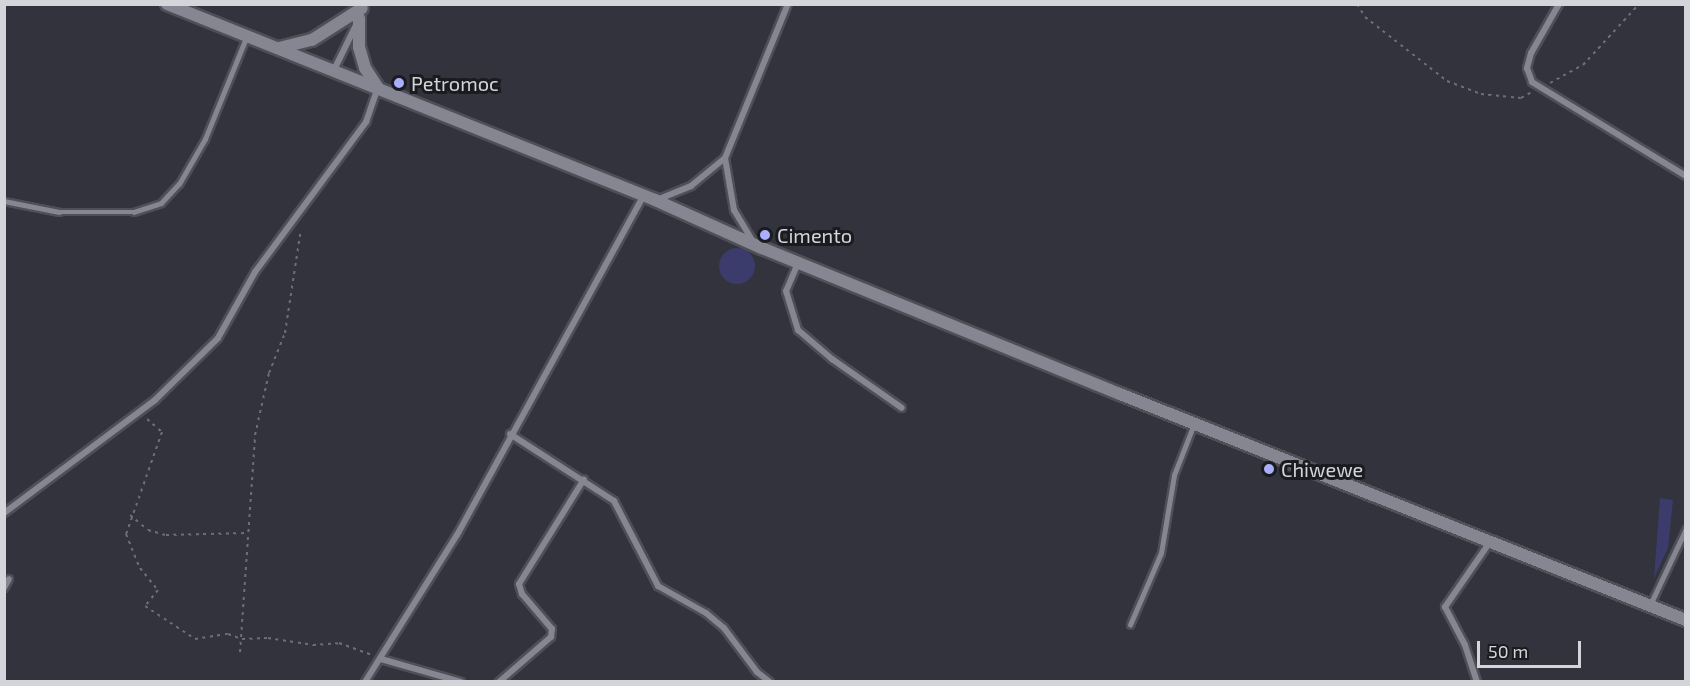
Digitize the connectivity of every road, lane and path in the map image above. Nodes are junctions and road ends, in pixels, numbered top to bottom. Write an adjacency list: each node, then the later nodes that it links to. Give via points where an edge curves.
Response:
1 (167, 4): 7 (main road)
2 (788, 4): 11 (street)
3 (1357, 4): 5 (path, via 1365,17 1447,81 1481,94 1521,98 1583,65)
4 (1558, 4): 12 (street, via 1531,53 1527,69 1532,82)
5 (1639, 4)
6 (362, 10): 8 (main road, via 312,40 295,47); 9 (street); 10 (main road, via 359,47 365,68)
7 (246, 38): 8 (main road); 14 (lane, via 205,139 179,184 161,203 134,212 59,212)
8 (272, 48): 9 (main road)
9 (333, 70): 10 (main road)
10 (378, 88): 13 (main road); 19 (street, via 366,122 255,272 218,338 178,381)
11 (725, 158): 13 (street, via 691,186); 16 (street, via 734,210)
12 (1686, 176)
13 (649, 198): 16 (main road); 21 (street)
14 (4, 201)
15 (301, 228): 26 (path, via 285,333 269,373 255,435)
16 (754, 243): 17 (main road)
17 (798, 263): 18 (street, via 786,291 798,330); 20 (main road)
18 (902, 408)
19 (139, 413): 23 (street); 24 (path, via 162,432)
20 (1194, 424): 27 (main road); 32 (lane, via 1174,476 1161,553)
21 (510, 434): 22 (street); 35 (street, via 457,535)
22 (584, 479): 38 (street, via 519,584 522,594 552,629 550,637); 39 (street, via 614,501 658,586 724,628 757,672)
23 (4, 513)
24 (130, 515): 26 (path, via 148,530 166,536); 33 (path, via 126,534 140,568 158,590 145,606 195,639 228,634)
25 (1686, 529): 30 (lane)
26 (247, 533): 33 (path)
27 (1490, 542): 30 (main road); 40 (street, via 1445,607 1465,645)
28 (9, 579): 29 (street)
29 (4, 588)
30 (1650, 605): 31 (main road)
31 (1686, 620)
32 (1130, 625)
33 (242, 639): 34 (path); 35 (path, via 268,638 313,645 339,643)
34 (240, 652)
35 (381, 659): 36 (street); 37 (street)
36 (365, 681)
37 (461, 681)
38 (499, 681)
39 (770, 681)
40 (1477, 681)

